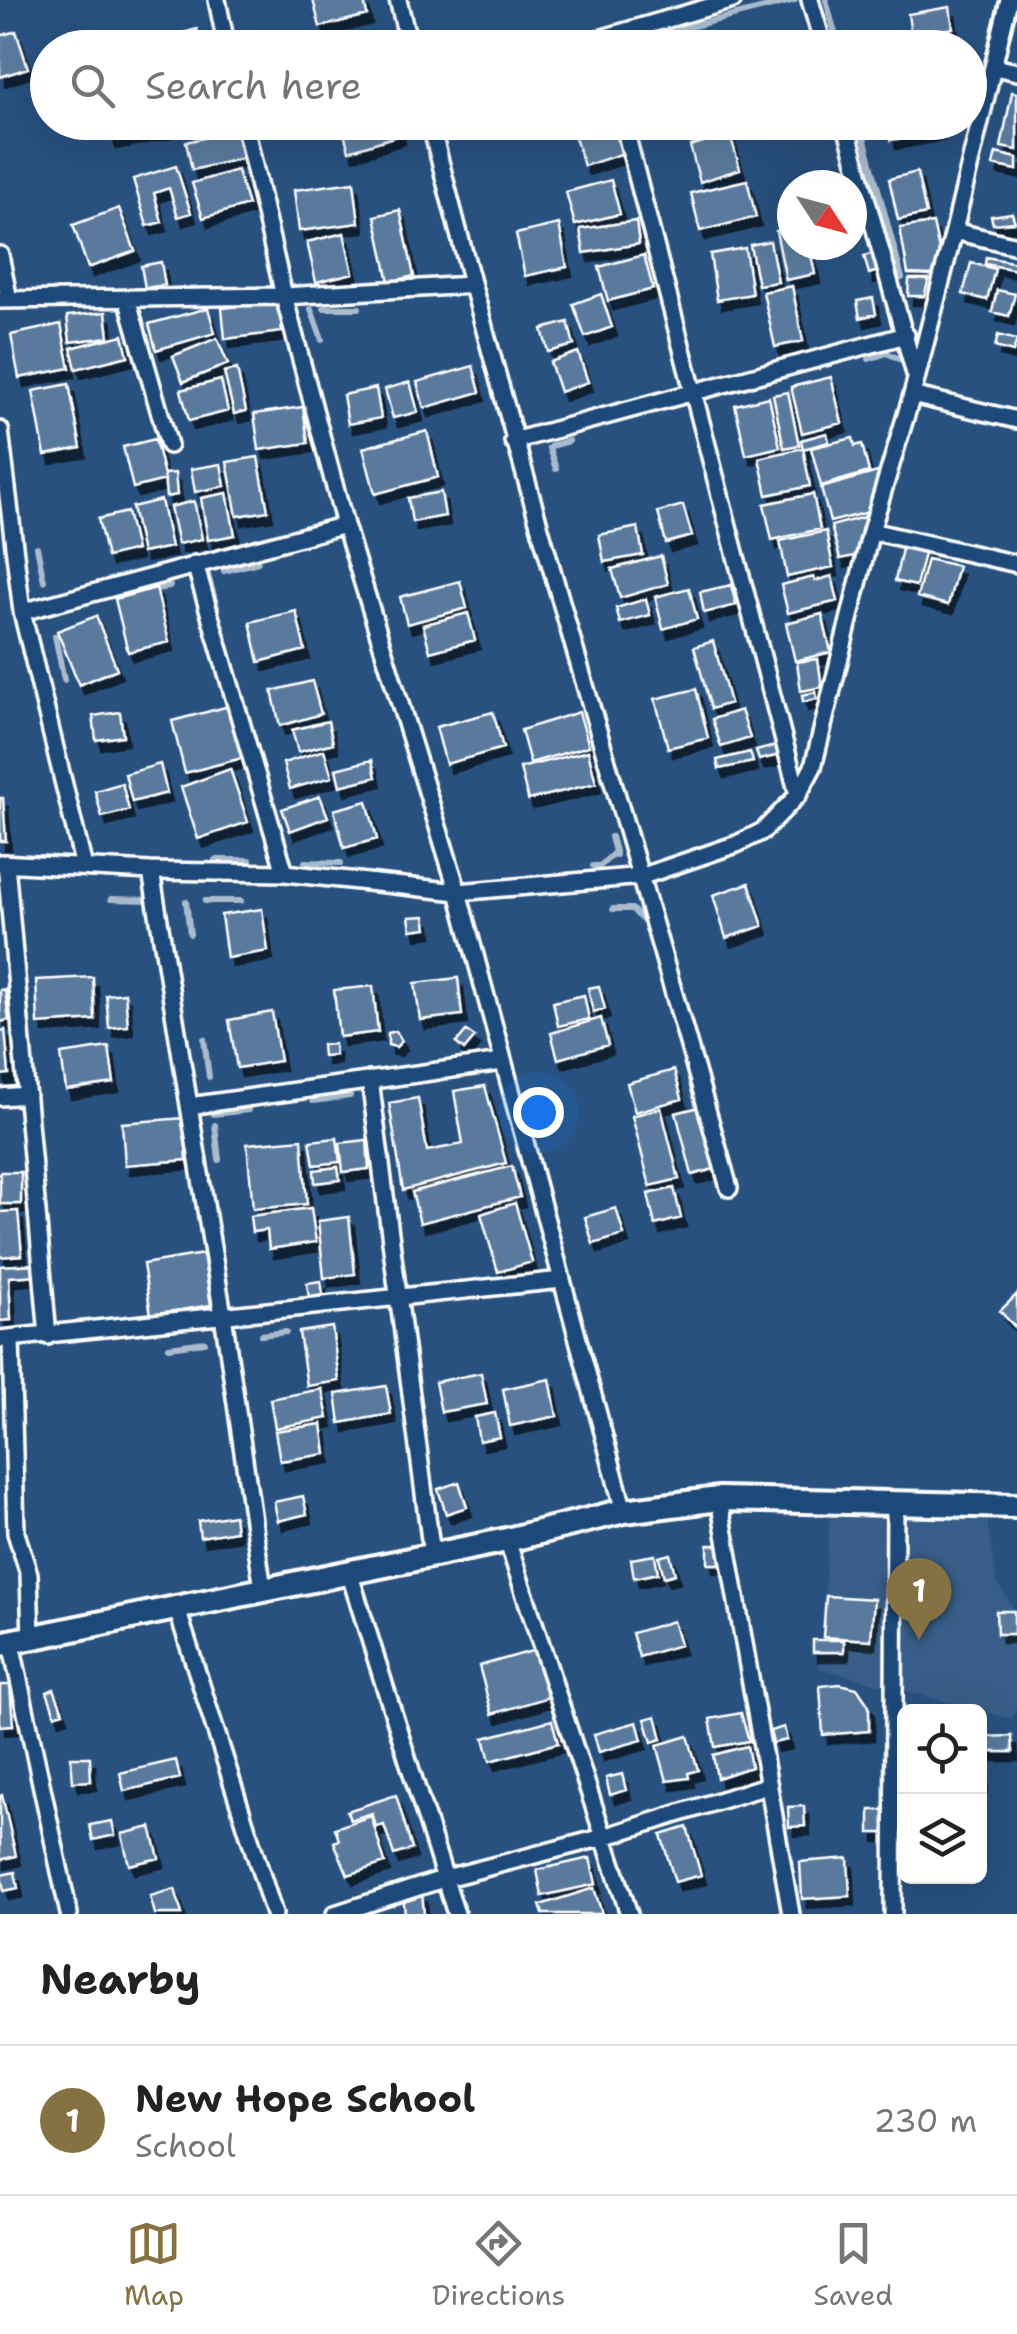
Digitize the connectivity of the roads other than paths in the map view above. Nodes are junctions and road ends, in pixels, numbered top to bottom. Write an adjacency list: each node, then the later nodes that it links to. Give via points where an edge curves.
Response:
1 (216, 0): 6 (street)
2 (398, 0): 7 (street)
3 (734, 0): 8 (street)
4 (810, 0): 9 (street)
5 (1009, 0): 10 (street)
6 (223, 30)
7 (406, 30)
8 (642, 30)
9 (819, 30)
10 (995, 67): 11 (street); 12 (street)
11 (1017, 72)
12 (987, 99)
13 (248, 140): 22 (street)
14 (435, 140): 21 (street)
15 (627, 140): 27 (street)
16 (850, 140): 25 (street)
17 (977, 140): 18 (street)
18 (954, 231): 19 (street); 26 (street)
19 (1017, 246)
20 (0, 255): 24 (street)
21 (471, 285): 22 (street); 31 (street)
22 (284, 296): 23 (street); 33 (street)
23 (127, 298): 24 (street); 32 (street)
24 (4, 300)
25 (906, 335): 26 (street); 27 (street)
26 (916, 378): 28 (street)
27 (692, 392): 31 (street); 38 (street)
28 (912, 395): 29 (street); 34 (street)
29 (1017, 420)
30 (0, 430): 37 (street)
31 (513, 442): 43 (street)
32 (169, 445)
33 (345, 526): 35 (street); 44 (street)
34 (871, 531): 36 (street); 38 (street, via 813,767)
35 (194, 564): 37 (street); 42 (street)
36 (1017, 564)
37 (22, 612): 40 (street)
38 (798, 795): 43 (street, via 762,831 737,844)
39 (3, 863): 40 (street); 47 (street)
40 (84, 867): 41 (street)
41 (151, 871): 42 (street); 49 (street)
42 (284, 874): 44 (street)
43 (642, 876): 44 (street); 50 (street)
44 (458, 892): 45 (street)
45 (502, 1062): 46 (street); 51 (street)
46 (370, 1080): 49 (street); 52 (street)
47 (27, 1095): 48 (street); 54 (street)
48 (0, 1097)
49 (189, 1106): 53 (street)
50 (728, 1188)
51 (562, 1280): 52 (street); 59 (street)
52 (398, 1297): 53 (street); 61 (street)
53 (224, 1314): 54 (street); 63 (street)
54 (48, 1336): 55 (street)
55 (6, 1339): 65 (street, via 16,1534 30,1574)
56 (719, 1499): 57 (main road); 59 (main road); 66 (street)
57 (896, 1502): 58 (main road); 75 (street)
58 (1017, 1506)
59 (624, 1511): 60 (main road)
60 (507, 1540): 61 (main road); 67 (street)
61 (432, 1555): 62 (main road)
62 (349, 1572): 63 (main road); 68 (street)
63 (263, 1589): 64 (main road)
64 (177, 1610): 65 (main road); 70 (street)
65 (14, 1642): 69 (street)
66 (769, 1785): 67 (street); 74 (street)
67 (604, 1837): 68 (street); 73 (street)
68 (446, 1878): 71 (street); 72 (street)
69 (69, 1914)
70 (274, 1914)
71 (335, 1914)
72 (456, 1914)
73 (629, 1914)
74 (791, 1914)
75 (893, 1914)

